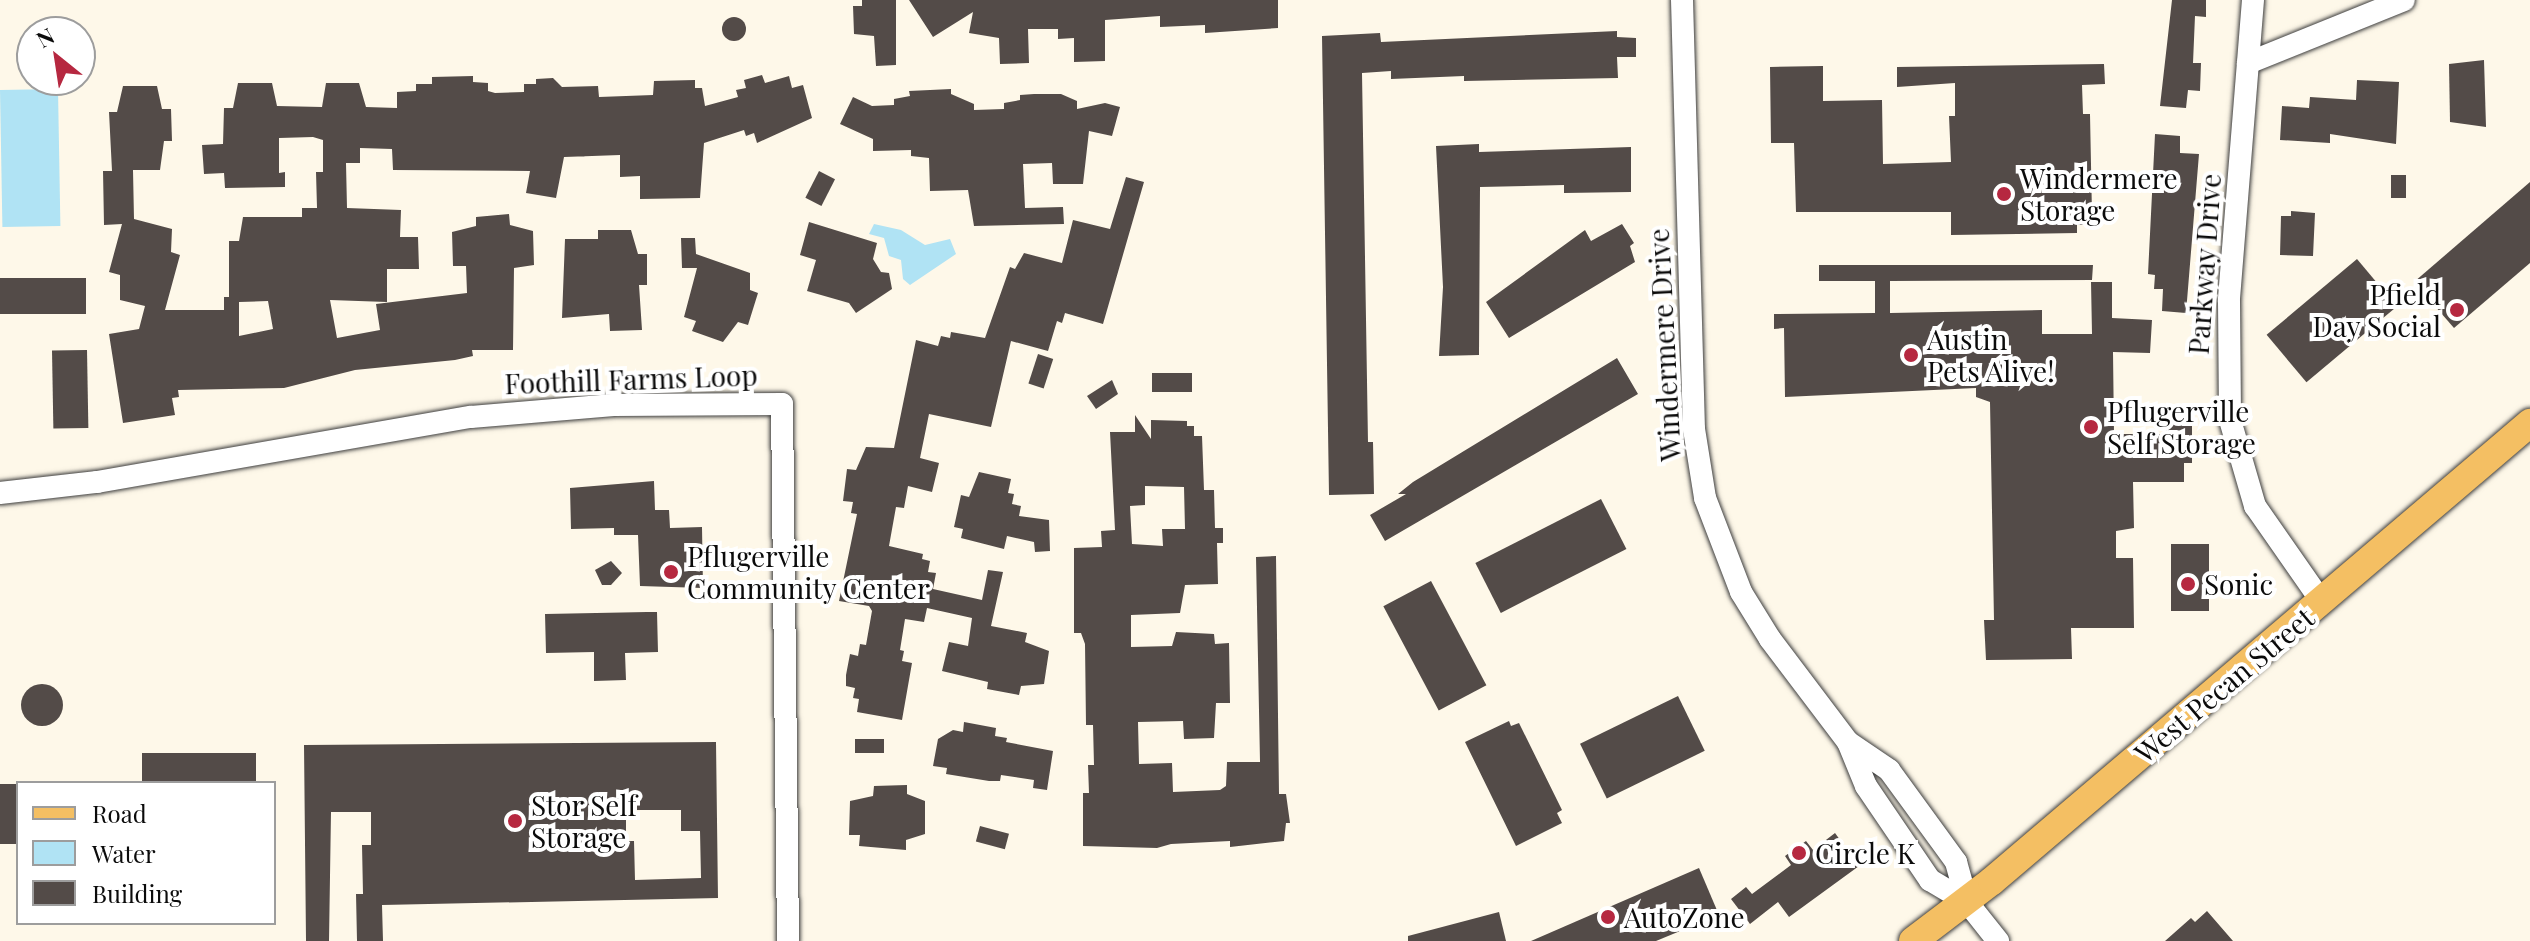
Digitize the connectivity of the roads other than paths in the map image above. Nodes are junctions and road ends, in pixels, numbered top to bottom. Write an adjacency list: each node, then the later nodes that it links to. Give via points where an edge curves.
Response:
1 (1682, 0): 8 (street, Windermere Drive, via 1694,429 1705,498 1741,592 1848,742 1889,770 1956,862)
2 (2253, 0): 4 (street, Parkway Drive)
3 (2404, 0): 4 (street)
4 (2248, 63): 7 (street, Parkway Drive, via 2229,301 2230,420 2255,506)
5 (2530, 423): 7 (main road, West Pecan Street)
6 (0, 493): 9 (street, Foothill Farms Loop, via 97,482 471,417 597,406 782,404)
7 (2322, 602): 8 (main road, West Pecan Street)
8 (1967, 902): 10 (main road, West Pecan Street); 11 (street, Windermere Drive)
9 (788, 941)
10 (1913, 941)
11 (1998, 941)

